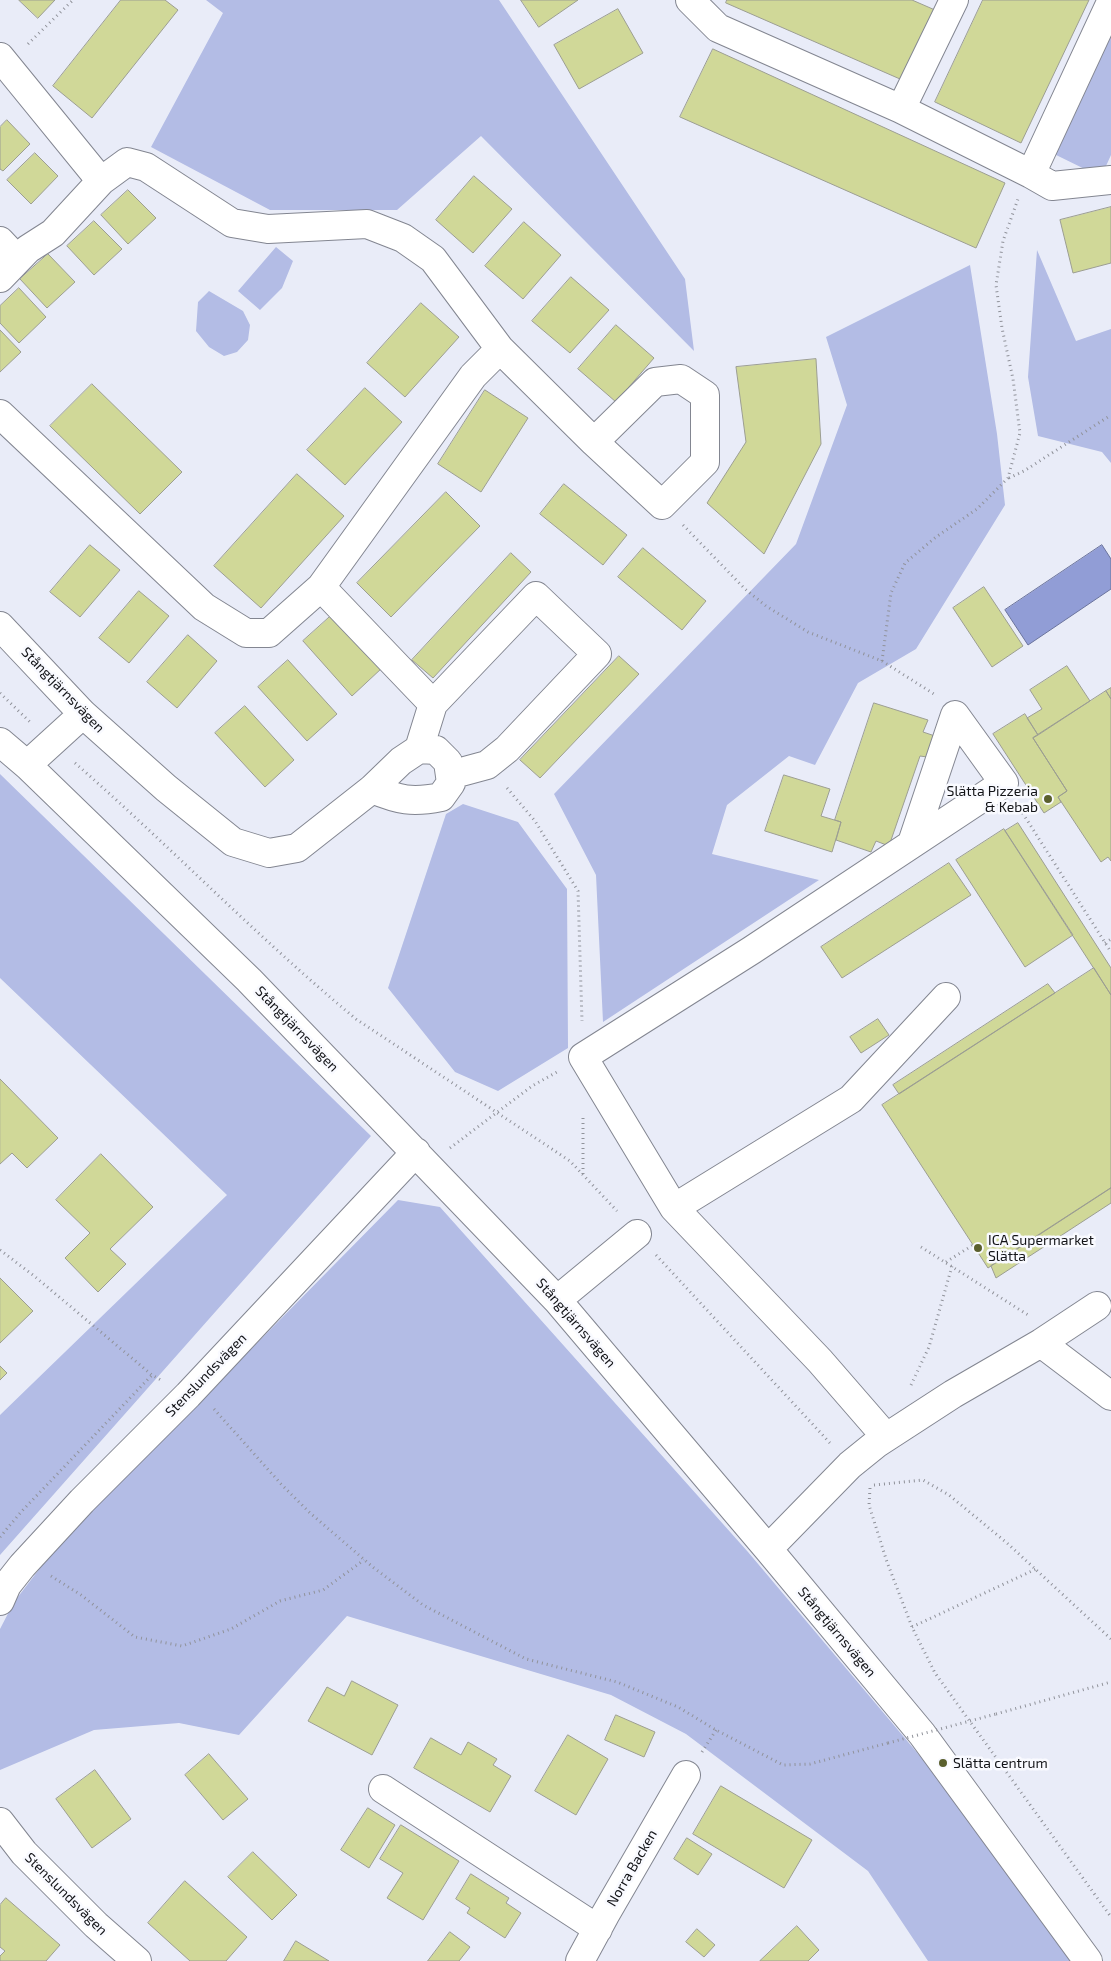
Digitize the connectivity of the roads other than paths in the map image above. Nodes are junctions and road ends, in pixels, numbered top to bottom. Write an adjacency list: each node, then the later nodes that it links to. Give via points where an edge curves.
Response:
1 (954, 0): 5 (street)
2 (694, 2): 5 (street, via 718,28)
3 (1111, 2): 6 (street)
4 (11, 52): 8 (street)
5 (901, 109): 6 (street)
6 (1031, 174): 7 (street, via 1052,186)
7 (1111, 180)
8 (101, 181): 9 (street, via 53,233); 10 (street, via 127,162 146,167 232,223 268,230 368,224 403,238 433,259)
9 (6, 260)
10 (500, 349): 12 (street); 13 (street, via 473,376)
11 (0, 414): 13 (street, via 204,606 246,633 269,633)
12 (594, 442): 12 (street, via 656,382 681,379 705,395 705,462 662,505)
13 (321, 587): 15 (street)
14 (0, 626): 16 (street, Stångtjärnsvägen)
15 (433, 704): 18 (street); 20 (street, via 536,596 597,654 507,749 487,764)
16 (83, 714): 19 (street); 21 (street, Stångtjärnsvägen, via 233,842 269,853 297,848)
17 (0, 742): 19 (street, Stångtjärnsvägen)
18 (418, 749): 20 (street, via 436,750 448,762); 21 (street, Stångtjärnsvägen)
19 (26, 765): 24 (street, Stångtjärnsvägen, via 249,980)
20 (450, 775): 21 (street, via 451,783 441,797 423,801 394,798)
21 (372, 789)
22 (912, 843): 22 (street, via 1004,783 955,716); 25 (street, via 583,1057)
23 (946, 997): 25 (street, via 851,1099)
24 (416, 1152): 27 (street, Stångtjärnsvägen); 33 (street, Stenslundsvägen, via 188,1395 82,1501 22,1566 7,1585)
25 (674, 1208): 31 (street, via 820,1361)
26 (637, 1234): 27 (street)
27 (557, 1300): 32 (street, Stångtjärnsvägen)
28 (1097, 1306): 29 (street)
29 (1049, 1338): 30 (street); 31 (street)
30 (1111, 1396)
31 (886, 1437): 32 (street, via 850,1465)
32 (768, 1549): 40 (street, Stångtjärnsvägen, via 922,1734)
33 (0, 1601)
34 (686, 1775): 37 (street, Norra Backen)
35 (383, 1789): 37 (street)
36 (0, 1822): 38 (street, Stenslundsvägen, via 31,1859 96,1925)
37 (598, 1928): 39 (street, Norra Backen)
38 (137, 1961)
39 (582, 1961)
40 (1088, 1961)

